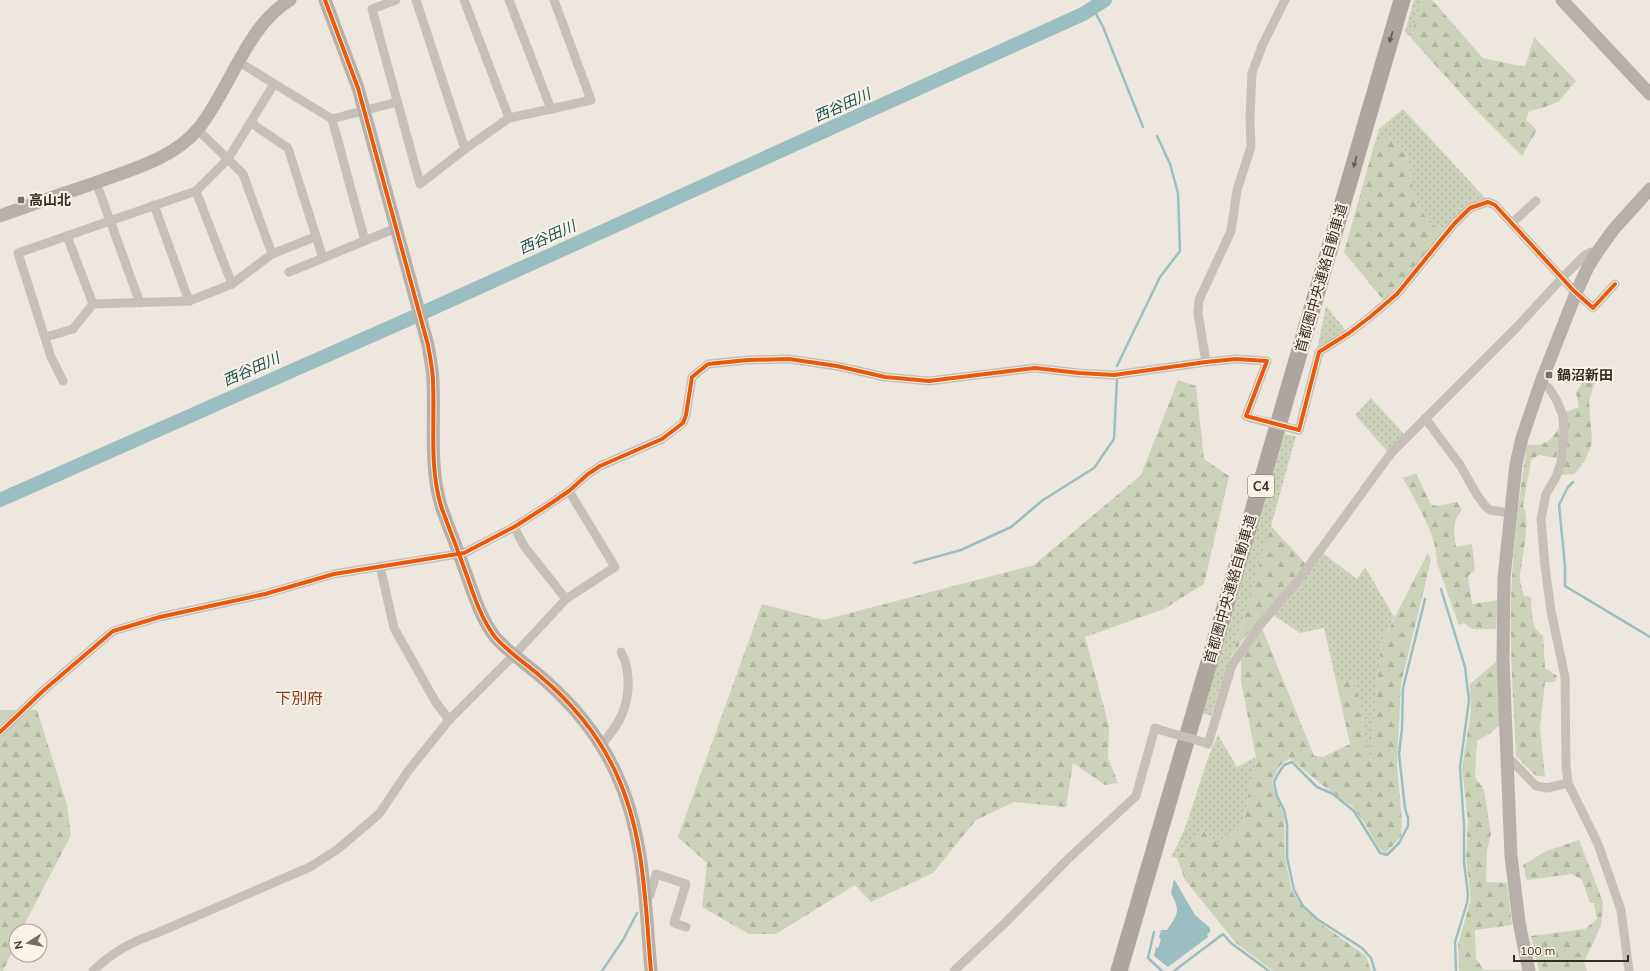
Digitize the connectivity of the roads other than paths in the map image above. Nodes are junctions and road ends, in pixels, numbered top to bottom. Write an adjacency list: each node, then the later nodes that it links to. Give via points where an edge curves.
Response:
1 (290, 0): 12 (street, via 266,19)
2 (325, 0): 17 (street)
3 (396, 0): 15 (street, via 372,9)
4 (416, 0): 22 (street)
5 (464, 0): 18 (street)
6 (509, 0): 16 (street)
7 (554, 0): 16 (street, via 591,100)
8 (1285, 0): 48 (street, via 1262,46 1252,73 1251,147 1237,190 1231,231 1199,300 1198,313)
9 (1390, 0): 70 (highway, 首都圏中央連絡自動車道 / C4)
10 (1402, 0): 71 (highway, 首都圏中央連絡自動車道 / C4, one-way to 71)
11 (1562, 0): 14 (street)
12 (239, 62): 13 (street); 21 (street)
13 (274, 84): 19 (street); 20 (street)
14 (1650, 94)
15 (397, 102): 17 (street); 22 (street, via 420,184)
16 (551, 109): 18 (street)
17 (364, 110): 19 (street); 32 (street)
18 (509, 118): 22 (street)
19 (332, 119): 35 (street)
20 (251, 123): 23 (street); 34 (street, via 288,148)
21 (197, 130): 23 (street); 24 (street, via 174,150 160,158)
22 (465, 149)
23 (228, 159): 26 (street); 36 (street, via 243,174)
24 (96, 182): 29 (street); 30 (street)
25 (1650, 189): 37 (street, via 1612,230)
26 (196, 191): 28 (street); 41 (street)
27 (1536, 201): 31 (street)
28 (154, 205): 30 (street); 44 (street)
29 (0, 216)
30 (109, 220): 33 (street); 45 (street)
31 (1512, 223): 40 (street); 48 (street, bridge, via 1492,203 1470,208 1397,294 1360,325 1319,352 1299,430 1246,416 1267,361 1236,359)
32 (396, 228): 35 (street); 55 (street, via 428,345 432,373 436,489)
33 (67, 236): 46 (street); 47 (street, via 18,253)
34 (315, 237): 36 (street); 38 (street)
35 (365, 241): 38 (street)
36 (272, 254): 41 (street)
37 (1596, 254): 40 (street, via 1588,253); 43 (street)
38 (323, 258): 39 (street)
39 (289, 272)
40 (1562, 278): 43 (street); 51 (street, via 1518,326)
41 (232, 284): 44 (street)
42 (1615, 284): 43 (street, via 1593,308)
43 (1576, 293): 50 (street)
44 (189, 301): 45 (street)
45 (140, 303): 46 (street)
46 (93, 304): 47 (street, via 73,329)
47 (46, 337): 49 (street, via 51,357)
48 (1206, 362): 52 (street, via 1114,375 1035,368 929,381 885,377 837,366 790,360 748,360 708,364 692,377 683,423 662,439 600,466)
49 (63, 381)
50 (1541, 382): 53 (street, via 1518,451); 64 (street, via 1553,393 1563,416 1561,463 1546,494 1540,519 1551,611 1565,677)
51 (1425, 418): 53 (street, via 1460,465 1486,507); 69 (street, bridge, via 1386,460 1300,578 1243,647 1232,665 1208,744 1155,728 1136,796)
52 (569, 491): 54 (street); 57 (street, via 615,567)
53 (1510, 513): 63 (street, via 1502,631)
54 (514, 527): 55 (street); 57 (street, via 524,546)
55 (459, 554): 56 (street); 59 (street, via 484,620 496,638)
56 (380, 566): 60 (street, via 394,628 435,701); 61 (street, via 334,574 265,594 160,617 113,631)
57 (566, 599): 59 (street)
58 (621, 652): 62 (street, via 627,672 627,697 620,719)
59 (514, 655): 60 (street); 62 (street, via 546,681 580,715)
60 (449, 720): 67 (street, via 422,752 379,814 338,849 310,867 139,939 102,962)
61 (0, 732)
62 (601, 746): 65 (street, via 621,784 633,819)
63 (1507, 760): 64 (street, via 1512,761 1536,786 1547,788); 72 (street, via 1511,856 1519,922)
64 (1568, 783): 73 (street, via 1598,844 1621,910)
65 (645, 896): 66 (street, via 650,895 656,874 686,884 674,923); 68 (street)
66 (686, 927)
67 (93, 971)
68 (651, 971)
69 (954, 971)
70 (1108, 971)
71 (1119, 971)
72 (1529, 971)
73 (1629, 971)

